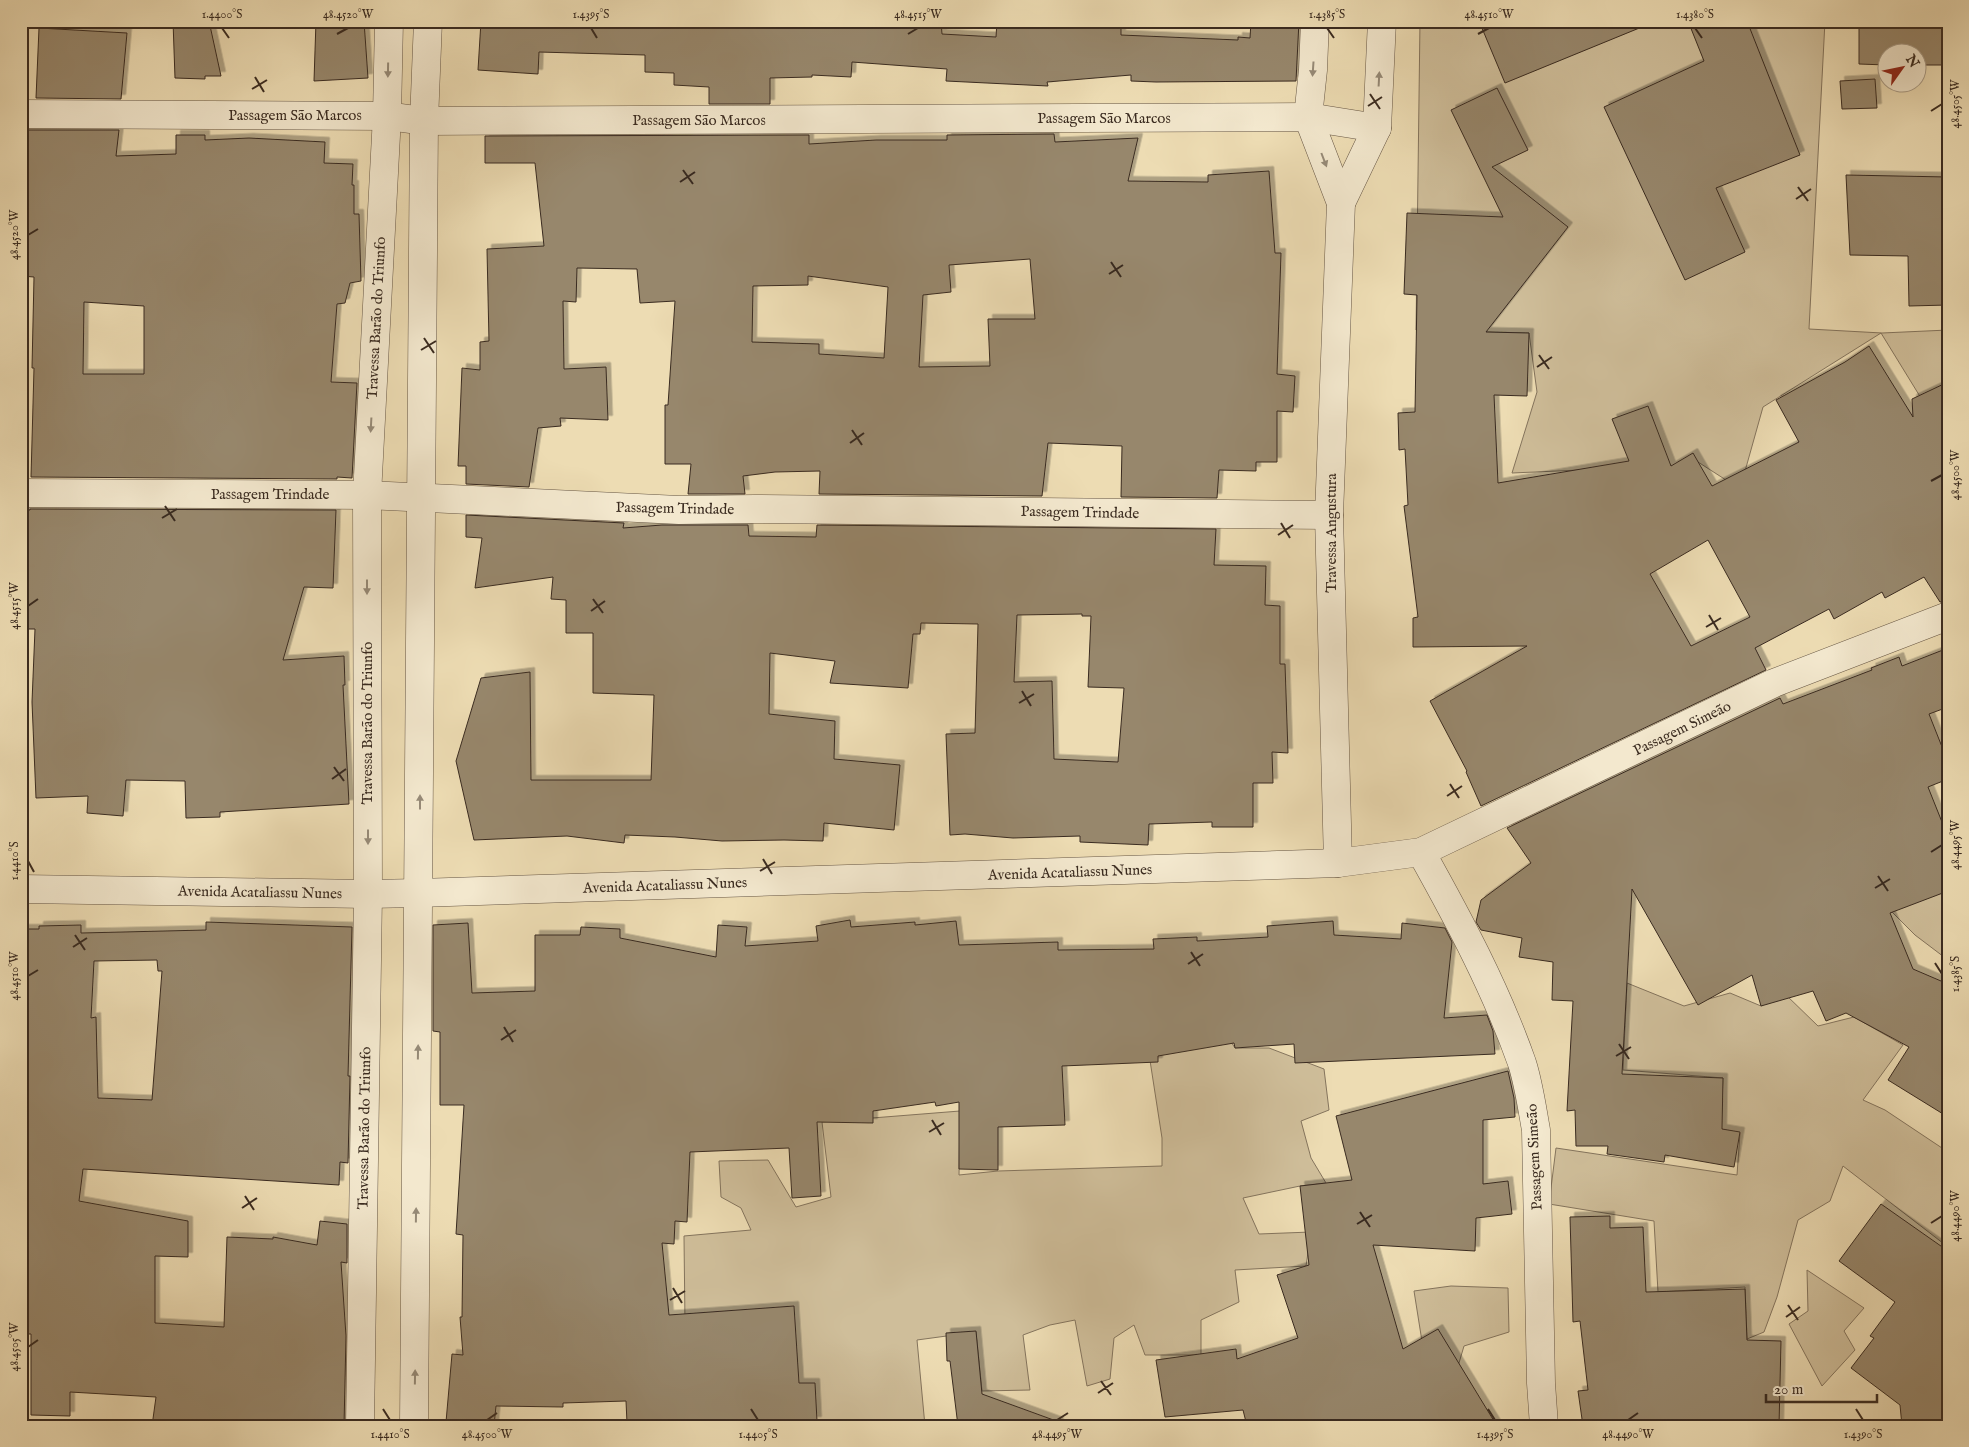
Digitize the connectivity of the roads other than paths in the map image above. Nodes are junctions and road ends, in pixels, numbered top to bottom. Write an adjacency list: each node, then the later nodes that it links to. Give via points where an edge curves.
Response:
1 (389, 21): 6 (street, Travessa Barão do Triunfo, one-way to 6)
2 (428, 21): 8 (street)
3 (1315, 21): 7 (street, Travessa Angustura, one-way to 7, via 1314,70)
4 (1382, 21): 9 (street, Travessa Angustura, one-way to 4)
5 (21, 114): 6 (street, Passagem São Marcos)
6 (387, 116): 8 (street, Passagem São Marcos); 12 (street, Travessa Barão do Triunfo, one-way to 12)
7 (1308, 117): 8 (street, Passagem São Marcos); 9 (street, Passagem São Marcos); 10 (street, Travessa Angustura, one-way to 10)
8 (424, 121): 13 (street)
9 (1377, 128): 10 (street, Travessa Angustura)
10 (1341, 203): 14 (street, Travessa Angustura)
11 (21, 493): 12 (street, Passagem Trindade)
12 (367, 495): 13 (street, Passagem Trindade); 20 (street, Travessa Barão do Triunfo, one-way to 20)
13 (422, 499): 14 (street, Passagem Trindade, via 679,510); 19 (street, one-way to 13)
14 (1329, 514): 17 (street, Travessa Angustura)
15 (1948, 616): 16 (street, Passagem Simeão, via 1774,683)
16 (1421, 852): 17 (street, Passagem Simeão); 23 (street, Passagem Simeão, via 1483,971 1522,1064 1530,1094 1536,1130)
17 (1338, 864): 19 (street, Avenida Acataliassu Nunes)
18 (21, 888): 20 (street, Avenida Acataliassu Nunes)
19 (419, 893): 20 (street, Avenida Acataliassu Nunes); 22 (street, one-way to 19)
20 (368, 894): 21 (street, Travessa Barão do Triunfo)
21 (360, 1426)
22 (414, 1426)
23 (1544, 1426)

